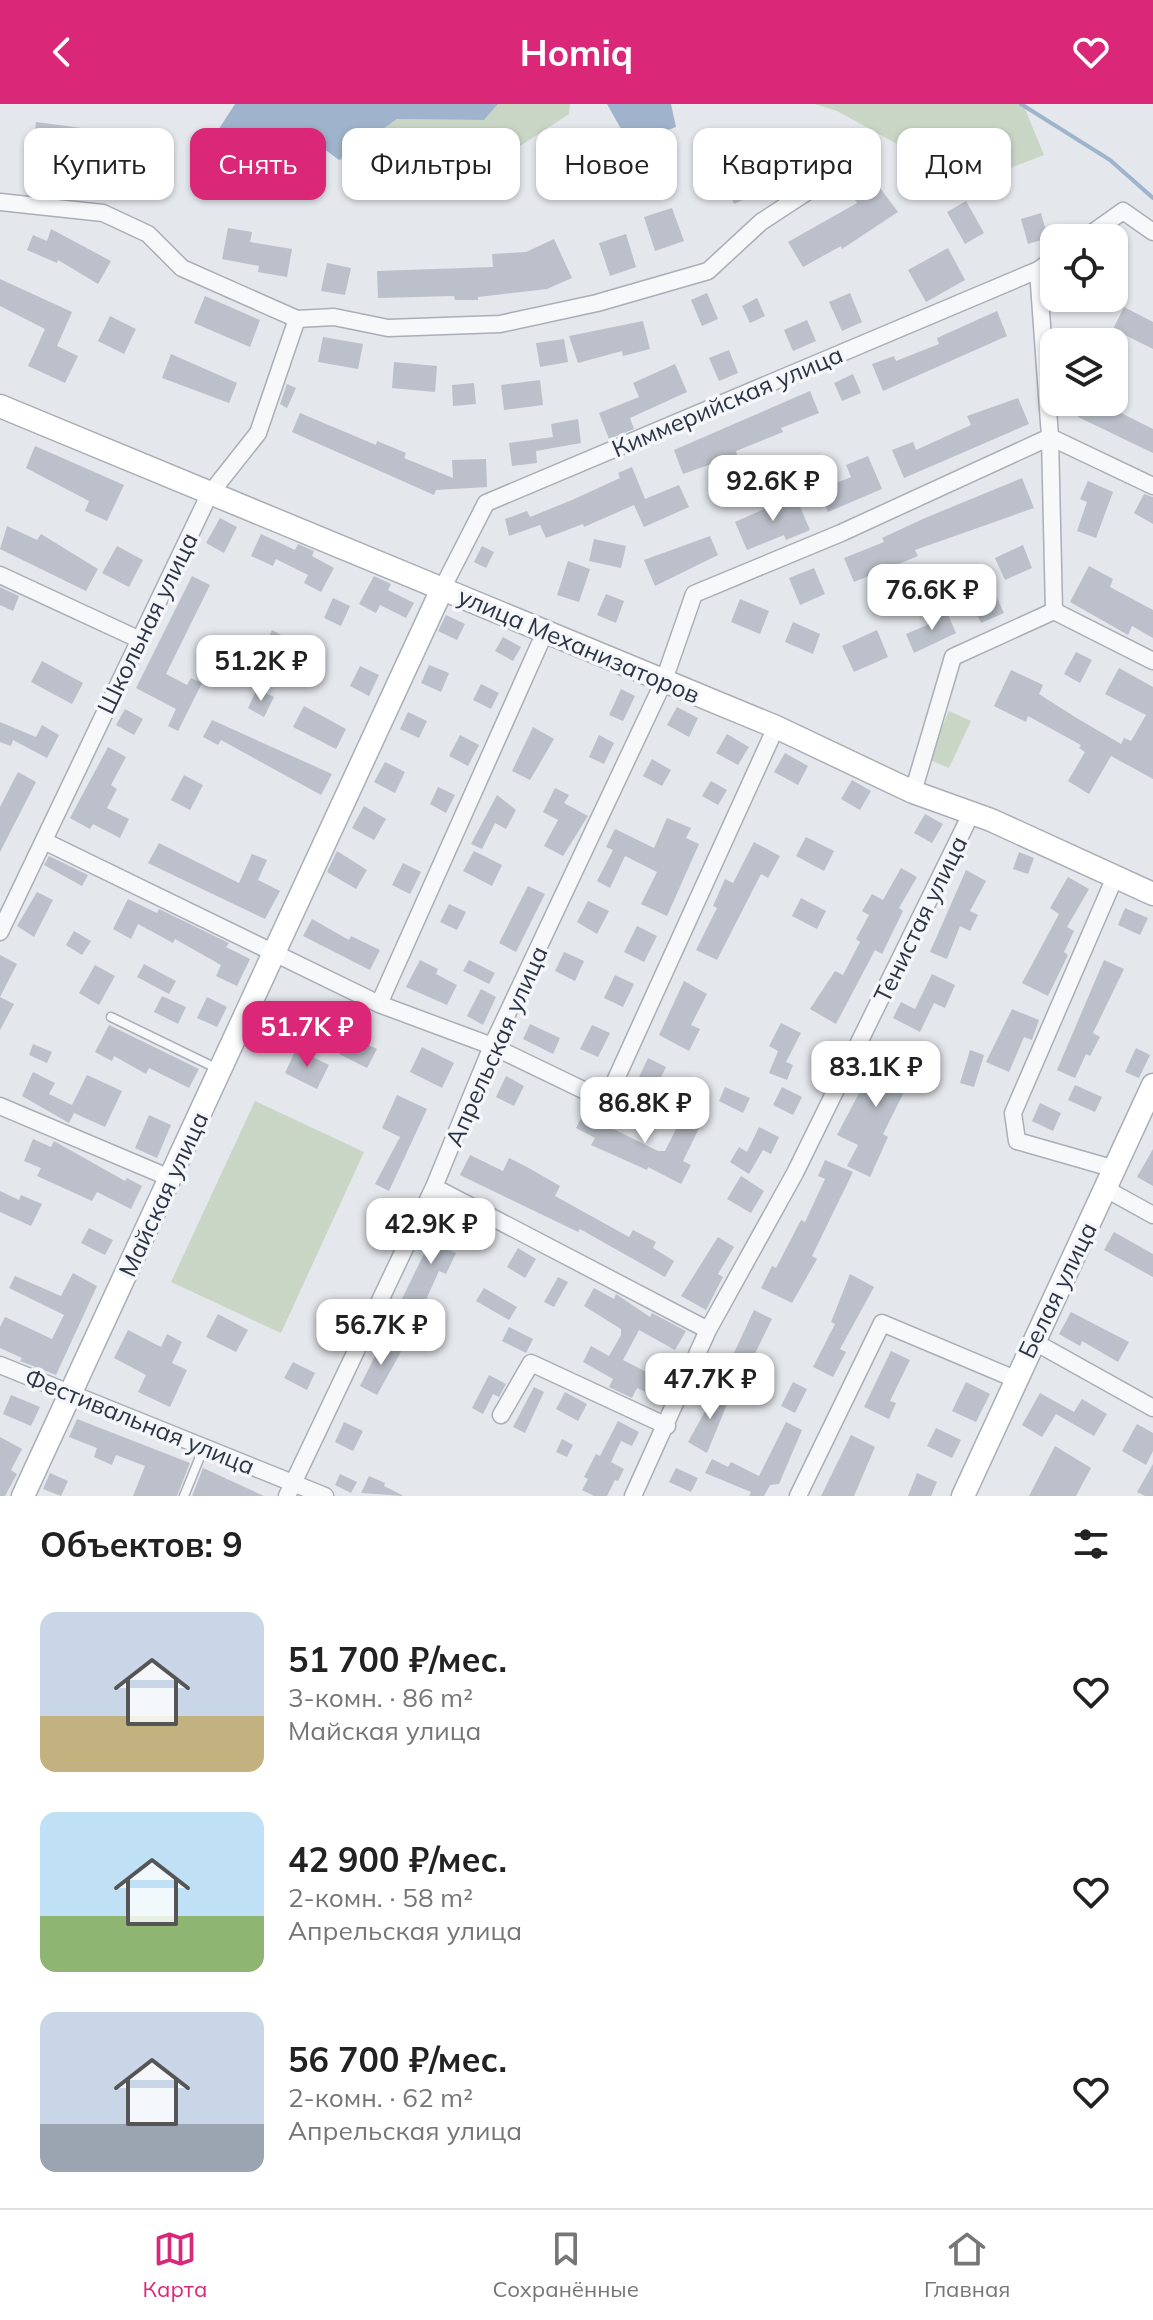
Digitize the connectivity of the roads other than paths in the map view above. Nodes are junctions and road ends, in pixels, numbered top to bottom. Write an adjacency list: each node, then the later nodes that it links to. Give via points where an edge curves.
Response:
1 (795, 200): 6 (street, via 761,222 708,271 597,303 481,326 388,328 334,317)
2 (0, 202): 6 (street, via 114,217 148,234 182,268)
3 (1105, 224): 4 (street, via 1123,211)
4 (1153, 232)
5 (1038, 270): 8 (street); 12 (street, Киммерийская улица, via 486,503)
6 (297, 319): 10 (street, Школьная улица, via 258,433)
7 (0, 406): 10 (street, улица Механизаторов)
8 (1050, 437): 9 (street); 13 (street); 17 (street, Апрельская улица, via 694,594)
9 (1153, 486)
10 (209, 495): 12 (street, улица Механизаторов); 15 (street, Школьная улица)
11 (0, 575): 15 (street)
12 (443, 587): 14 (street, улица Механизаторов); 25 (street, Майская улица)
13 (1054, 611): 16 (street); 19 (street, via 953,657)
14 (545, 632): 17 (street, улица Механизаторов); 26 (street)
15 (138, 639): 21 (street, Школьная улица)
16 (1153, 661)
17 (663, 683): 18 (street, улица Механизаторов); 28 (street, Апрельская улица)
18 (776, 727): 19 (street, улица Механизаторов); 28 (street, via 606,1101)
19 (913, 792): 20 (street, улица Механизаторов)
20 (971, 814): 22 (street, улица Механизаторов); 36 (street, Тенистая улица, via 795,1173)
21 (44, 841): 24 (street, Школьная улица); 25 (street)
22 (1115, 877): 23 (street, улица Механизаторов); 33 (street, via 1013,1113 1017,1141)
23 (1153, 894)
24 (0, 932)
25 (275, 952): 26 (street); 29 (street, Майская улица)
26 (379, 1004): 28 (street)
27 (111, 1017): 29 (lane)
28 (492, 1046): 34 (street, Апрельская улица)
29 (220, 1070): 32 (street, Майская улица)
30 (1153, 1085): 33 (street, Белая улица)
31 (0, 1106): 32 (street)
32 (170, 1178): 40 (street, Майская улица)
33 (1110, 1179): 35 (street); 37 (street, Белая улица)
34 (434, 1187): 36 (street); 45 (street, Апрельская улица)
35 (1153, 1215)
36 (708, 1330): 43 (street, Тенистая улица)
37 (1033, 1341): 39 (street, Белая улица); 41 (street)
38 (0, 1365): 40 (street, Фестивальная улица)
39 (1015, 1379): 46 (street, Белая улица); 51 (street, via 882,1323)
40 (71, 1394): 44 (street, Фестивальная улица); 47 (street, Майская улица)
41 (1153, 1408)
42 (501, 1415): 43 (street, via 531,1363)
43 (667, 1426): 50 (street, Тенистая улица)
44 (204, 1446): 45 (street, Фестивальная улица); 48 (lane)
45 (291, 1489): 49 (street, Фестивальная улица)
46 (966, 1495)
47 (23, 1496)
48 (184, 1496)
49 (325, 1496)
50 (633, 1496)
51 (798, 1496)

